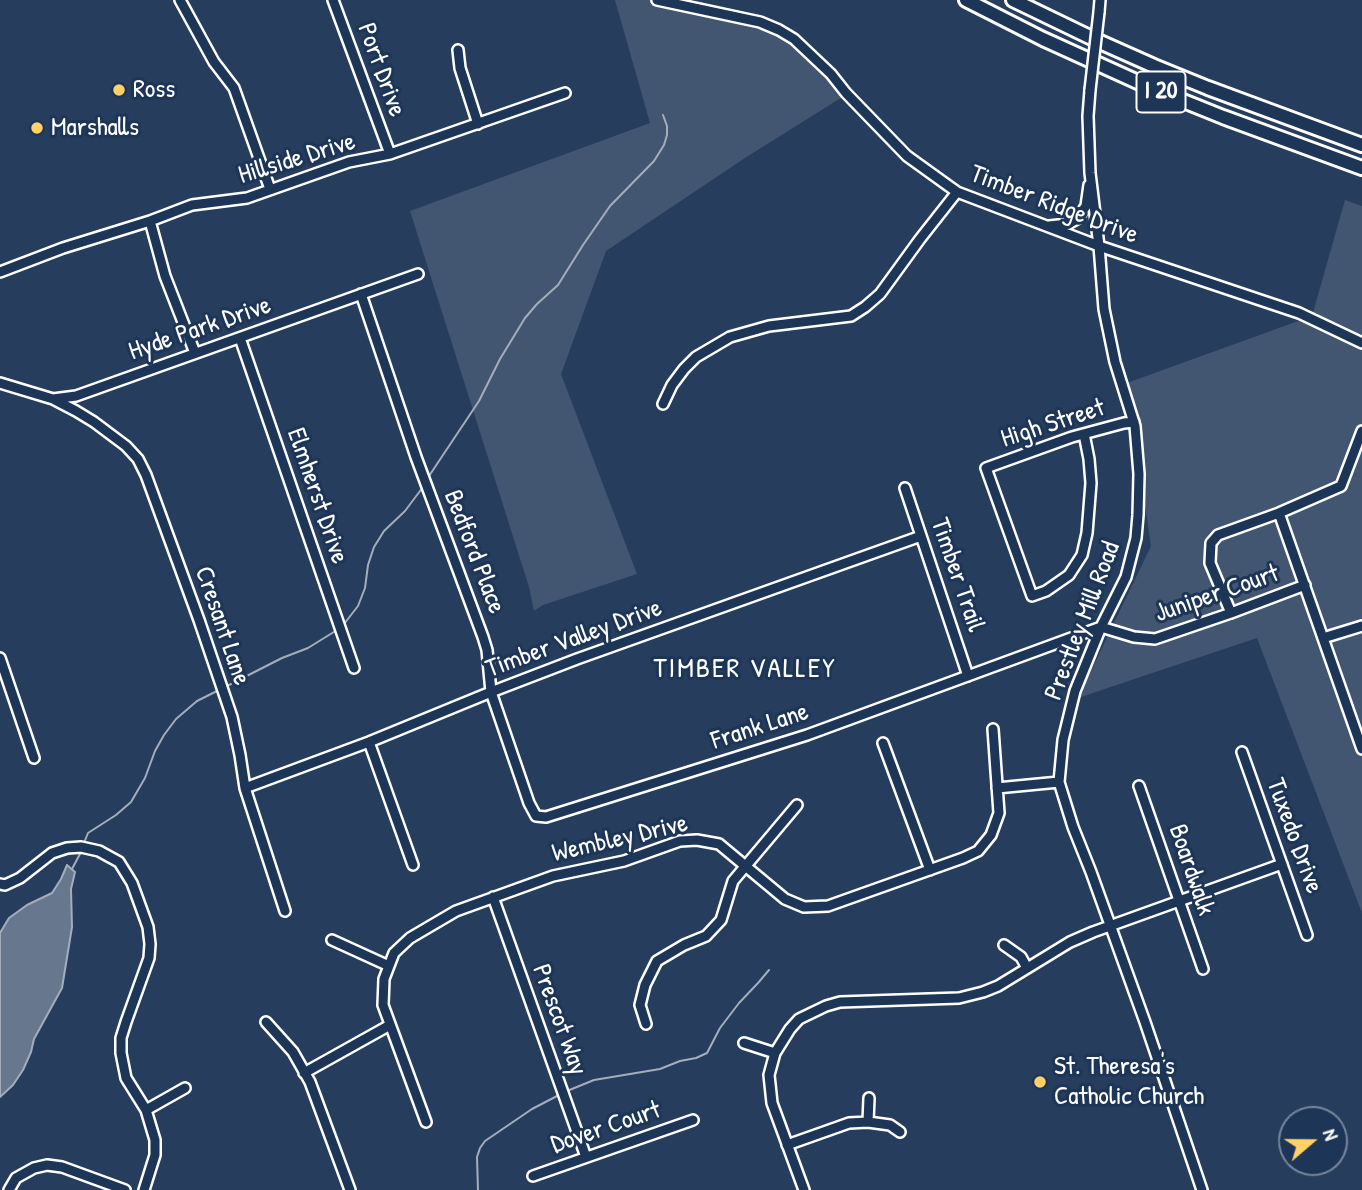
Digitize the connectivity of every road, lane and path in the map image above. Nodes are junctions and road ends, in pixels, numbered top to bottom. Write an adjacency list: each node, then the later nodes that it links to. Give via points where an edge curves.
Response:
1 (180, 0): 14 (street, via 234,88)
2 (333, 0): 11 (street, Port Drive)
3 (657, 0): 15 (street, Timber Ridge Drive, via 760,22 794,39 906,156)
4 (966, 0): 12 (highway, I 20, via 1150,88)
5 (1013, 0): 10 (highway, I 20, via 1154,66)
6 (1100, 0): 13 (street, Prestley Mill Road, bridge, via 1088,116)
7 (458, 50): 9 (street)
8 (565, 93): 9 (street, Hillside Drive)
9 (478, 124): 11 (street, Hillside Drive)
10 (1362, 145)
11 (390, 154): 14 (street, Hillside Drive, via 349,162)
12 (1362, 168)
13 (1090, 173): 17 (street, Prestley Mill Road, via 1086,206 1077,219); 18 (street, Prestley Mill Road)
14 (270, 189): 16 (street, Hillside Drive, via 247,198 192,205)
15 (957, 192): 17 (street, Timber Ridge Drive); 27 (street, via 866,307 851,316 769,326 730,337 696,357 672,385)
16 (150, 221): 19 (street, Hillside Drive); 24 (street, via 165,276)
17 (1046, 226): 18 (street, Timber Ridge Drive)
18 (1100, 246): 23 (street, Timber Ridge Drive, via 1299,313); 28 (street, Prestley Mill Road, via 1104,309)
19 (0, 272)
20 (418, 274): 21 (street, Hyde Park Drive)
21 (361, 294): 22 (street, Hyde Park Drive); 42 (street, Bedford Place, via 483,637)
22 (240, 338): 24 (street, Hyde Park Drive); 40 (street, Elmherst Drive)
23 (1362, 343)
24 (195, 353): 26 (street, Hyde Park Drive, via 76,396)
25 (0, 383): 26 (street, Cresant Lane)
26 (53, 399): 51 (street, Cresant Lane, via 126,446 146,475 232,717)
27 (663, 404)
28 (1134, 422): 30 (street, High Street); 36 (street, Prestley Mill Road, via 1139,474 1136,538 1126,577)
29 (1362, 431): 32 (street, via 1341,486)
30 (1084, 434): 30 (street, High Street, via 1091,483 1082,555 1069,575 1032,596 986,468)
31 (905, 488): 33 (street, Timber Trail)
32 (1279, 513): 34 (street); 35 (street, via 1218,534 1211,543 1210,563)
33 (921, 536): 41 (street, Timber Trail); 42 (street, Timber Valley Drive)
34 (1305, 585): 35 (street, Juniper Court); 38 (street)
35 (1231, 613): 36 (street, Juniper Court, via 1155,639 1134,638)
36 (1101, 626): 41 (street, Frank Lane); 49 (street, Prestley Mill Road, via 1075,691)
37 (1362, 626): 38 (street)
38 (1323, 638): 46 (street)
39 (0, 658): 48 (street)
40 (354, 668)
41 (968, 676): 54 (street, Frank Lane, via 807,735)
42 (491, 692): 44 (street, Timber Valley Drive); 54 (street, Bedford Place, via 529,803 536,816)
43 (993, 729): 52 (street, Wembley Drive)
44 (369, 742): 51 (street, Timber Valley Drive); 56 (street)
45 (883, 743): 58 (street)
46 (1362, 749)
47 (1242, 752): 55 (street, Tuxedo Drive)
48 (34, 758)
49 (1059, 782): 52 (street); 63 (street, Prestley Mill Road)
50 (1139, 786): 61 (street, Boardwalk)
51 (245, 788): 62 (street, Cresant Lane)
52 (997, 788): 58 (street, Wembley Drive, via 999,813 991,835 978,851)
53 (797, 805): 57 (street)
54 (546, 817)
55 (1282, 864): 61 (street); 64 (street, Tuxedo Drive)
56 (413, 865)
57 (745, 866): 58 (street, Wembley Drive, via 785,899 804,907 828,906); 60 (street, Wembley Drive, via 719,844 680,841); 71 (street, via 733,881 721,920 706,936 657,961 640,1005)
58 (930, 870)
59 (0, 884): 78 (street, via 20,878 52,853 67,848 99,851 126,871 150,943 121,1038 121,1053 126,1078)
60 (493, 897): 67 (street, Wembley Drive, via 410,937 394,953); 84 (street, Prescot Way)
61 (1179, 901): 63 (street); 69 (street, Boardwalk)
62 (285, 911)
63 (1110, 925): 68 (street); 91 (street, Prestley Mill Road)
64 (1307, 935)
65 (332, 940): 67 (street)
66 (1004, 945): 68 (street, via 1021,957)
67 (389, 966): 72 (street, Wembley Drive, via 383,1005)
68 (1027, 968): 74 (street, via 998,986 959,998 826,1006 799,1019)
69 (1203, 969)
70 (266, 1021): 75 (street, via 293,1052)
71 (646, 1024)
72 (390, 1026): 75 (street); 80 (street, Wembley Drive)
73 (744, 1043): 74 (street)
74 (775, 1053): 83 (street, via 770,1092)
75 (304, 1073): 89 (street)
76 (185, 1088): 78 (street)
77 (869, 1098): 81 (street)
78 (146, 1110): 88 (street, via 155,1155)
79 (693, 1120): 84 (street, Dover Court)
80 (426, 1122)
81 (868, 1122): 82 (street, via 890,1125); 83 (street, via 849,1123)
82 (900, 1132)
83 (787, 1145): 90 (street)
84 (586, 1157): 85 (street, Dover Court)
85 (533, 1176)
86 (9, 1190): 87 (street, via 16,1178 47,1165)
87 (125, 1190)
88 (144, 1190)
89 (350, 1190)
90 (804, 1190)
91 (1202, 1190)

